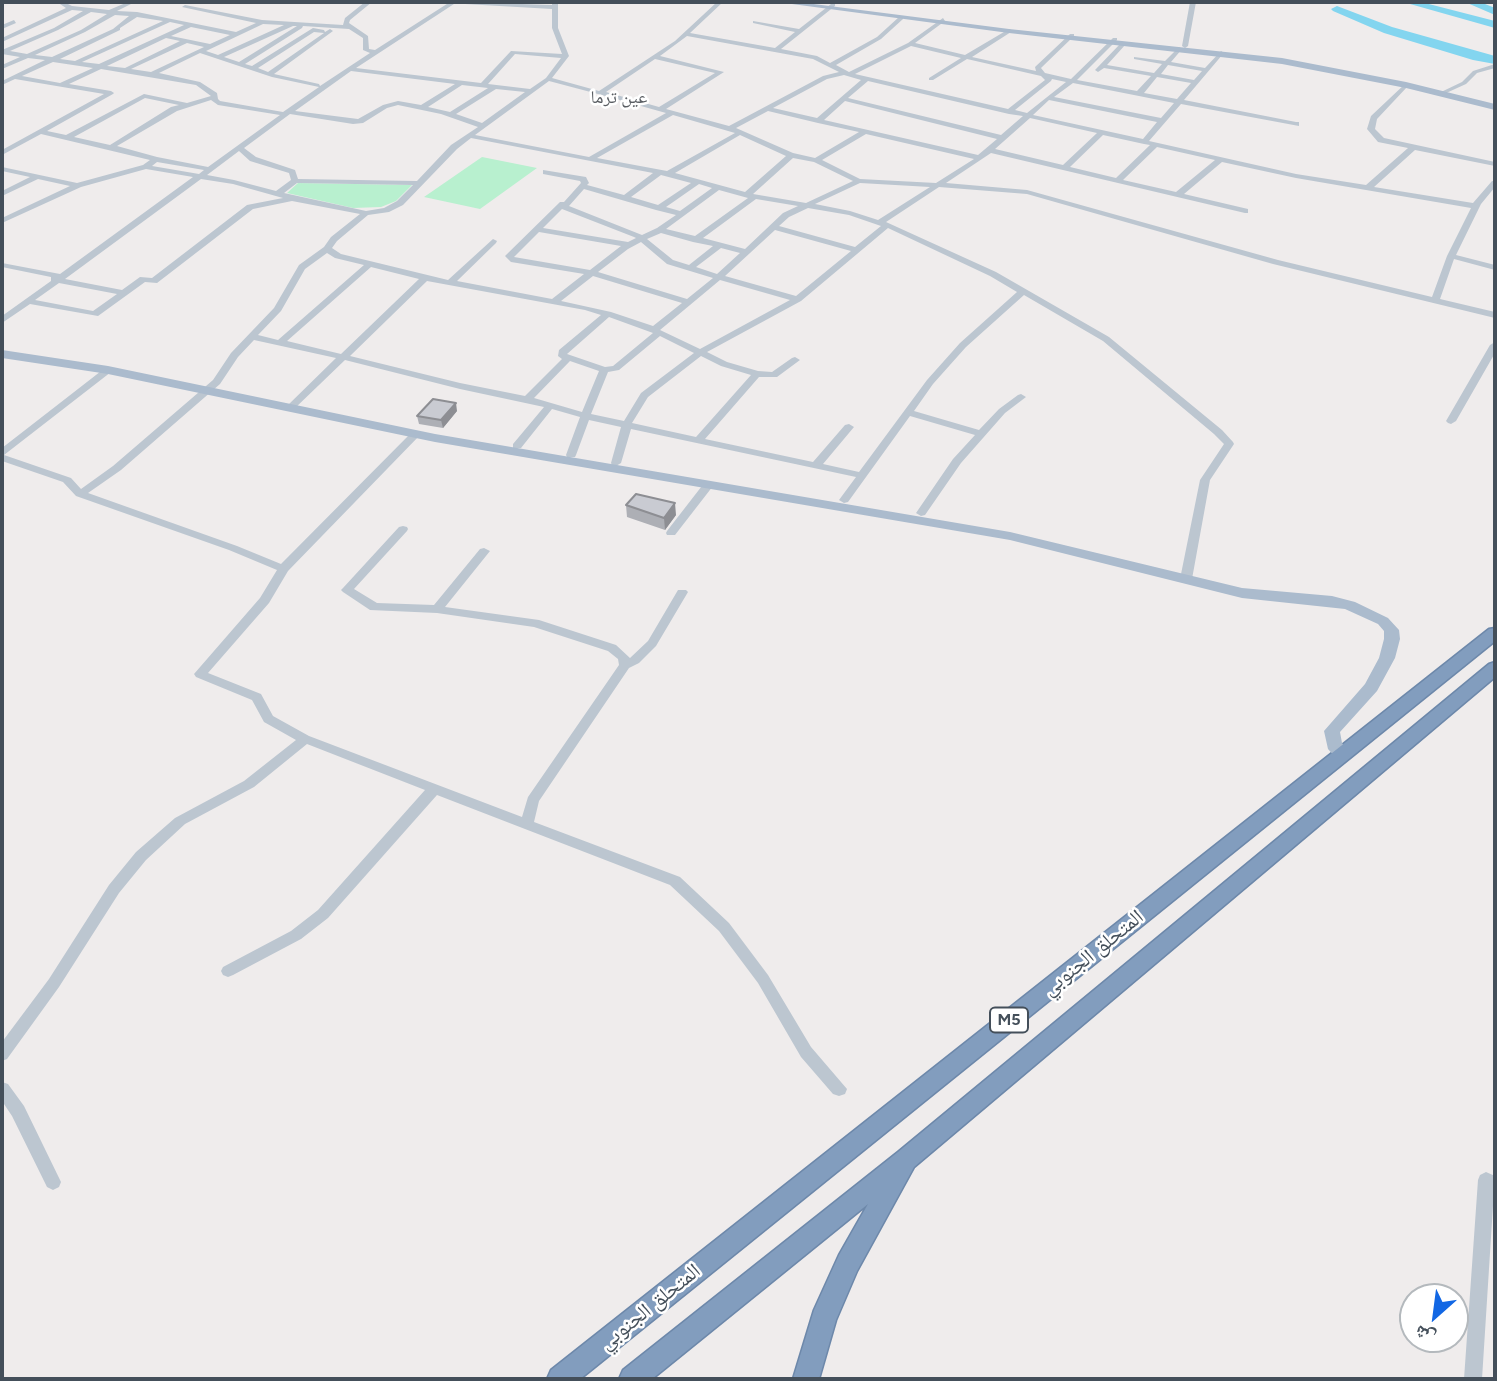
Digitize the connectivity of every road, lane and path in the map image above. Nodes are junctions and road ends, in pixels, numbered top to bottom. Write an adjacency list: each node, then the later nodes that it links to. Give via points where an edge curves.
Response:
1 (60, 2): 14 (street)
2 (131, 2): 16 (street)
3 (369, 2): 29 (street, via 346,22)
4 (447, 2): 43 (street)
5 (454, 2): 43 (street)
6 (465, 2): 11 (street)
7 (720, 2): 36 (street)
8 (781, 2): 13 (main road)
9 (807, 2): 13 (main road)
10 (1193, 2): 45 (street)
11 (556, 4): 50 (street, via 555,28)
12 (185, 7): 22 (street)
13 (832, 7): 18 (main road); 20 (main road); 31 (street)
14 (71, 8): 15 (street); 39 (street)
15 (90, 10): 16 (street); 47 (street)
16 (111, 12): 17 (street); 49 (street, via 83,31)
17 (136, 14): 19 (street); 30 (street)
18 (901, 18): 20 (main road); 60 (street, via 879,38)
19 (170, 20): 24 (street); 34 (street)
20 (941, 21): 32 (main road); 38 (main road); 42 (street)
21 (13, 22): 27 (street)
22 (262, 22): 25 (street); 35 (street)
23 (755, 22): 31 (street)
24 (191, 24): 35 (street); 37 (street)
25 (290, 25): 26 (street); 54 (street)
26 (304, 25): 28 (street); 58 (street)
27 (2, 27)
28 (336, 27): 29 (street); 33 (street)
29 (350, 27): 43 (street, via 366,37 366,49)
30 (118, 29): 34 (street); 53 (street)
31 (801, 30): 46 (street)
32 (1009, 31): 38 (main road); 52 (street)
33 (329, 32): 65 (street, via 313,30); 71 (street)
34 (141, 33): 37 (street); 56 (street)
35 (237, 34): 44 (street)
36 (685, 34): 46 (street); 51 (street)
37 (165, 36): 40 (street); 59 (street)
38 (1070, 37): 41 (main road); 73 (street, via 1037,68)
39 (2, 40)
40 (186, 41): 44 (street); 64 (street)
41 (1116, 42): 45 (main road); 61 (street); 67 (street)
42 (910, 44): 52 (street); 72 (street)
43 (381, 46): 66 (street); 84 (street)
44 (200, 47): 54 (street); 69 (street); 70 (street)
45 (1182, 48): 48 (main road); 57 (street); 89 (main road, via 1333,67)
46 (776, 50): 60 (street, via 815,57)
47 (2, 52): 49 (street)
48 (1221, 53): 68 (street); 86 (main road)
49 (29, 55): 53 (street); 63 (street)
50 (566, 56): 76 (street); 85 (street, via 513,52)
51 (654, 57): 90 (street); 100 (street, via 721,72)
52 (967, 57): 73 (street); 78 (street)
53 (53, 58): 56 (street); 75 (street)
54 (219, 58): 58 (street)
55 (1136, 58): 57 (street)
56 (76, 61): 59 (street)
57 (1167, 63): 68 (street); 74 (street)
58 (240, 64): 65 (street)
59 (100, 65): 64 (street); 83 (street)
60 (831, 65): 72 (street)
61 (1103, 66): 67 (street); 74 (street)
62 (1495, 66): 89 (street, via 1475,72 1465,83)
63 (2, 67)
64 (128, 68): 69 (street)
65 (253, 69): 71 (street)
66 (349, 69): 80 (street); 101 (street)
67 (1084, 69): 79 (street)
68 (1207, 70): 81 (street)
69 (142, 71): 70 (street)
70 (154, 73): 92 (street, via 198,83)
71 (269, 74): 84 (street)
72 (848, 74): 77 (street); 99 (street, via 825,77)
73 (1043, 75): 79 (street); 103 (street, via 1049,80)
74 (1156, 75): 81 (street); 91 (street)
75 (13, 78): 82 (street); 83 (street)
76 (548, 79): 88 (street); 90 (street)
77 (866, 79): 94 (street); 103 (street)
78 (931, 79)
79 (1072, 81): 91 (street); 93 (street)
80 (462, 82): 85 (street); 98 (street)
81 (1196, 82): 95 (street)
82 (2, 83)
83 (64, 84): 112 (street, via 111,93)
84 (317, 85): 104 (street)
85 (483, 85): 87 (street)
86 (1406, 85): 89 (main road); 122 (street, via 1374,118 1371,129 1381,140)
87 (495, 86): 88 (street); 105 (street)
88 (532, 91): 110 (street)
89 (1445, 92): 97 (main road)
90 (600, 93): 100 (street)
91 (1139, 94): 95 (street)
92 (215, 97): 96 (street); 104 (street, via 225,105)
93 (1048, 98): 106 (street); 108 (street)
94 (844, 99): 107 (street); 118 (street)
95 (1180, 102): 108 (street); 109 (street)
96 (187, 105): 117 (street, via 144,96); 121 (street)
97 (1495, 106)
98 (423, 107): 101 (street, via 391,104 353,122); 105 (street)
99 (765, 108): 107 (street); 111 (street)
100 (660, 109): 102 (street)
101 (289, 112): 123 (street)
102 (673, 112): 111 (street); 129 (street)
103 (1009, 112): 106 (street)
104 (280, 113): 134 (street)
105 (450, 115): 110 (street)
106 (1027, 116): 115 (street); 118 (street)
107 (818, 121): 114 (street)
108 (1163, 121): 119 (street)
109 (1296, 124)
110 (483, 126): 116 (street)
111 (730, 128): 113 (street)
112 (40, 132): 117 (street); 125 (street)
113 (741, 132): 126 (street); 138 (street)
114 (864, 132): 127 (street); 131 (street)
115 (1101, 133): 119 (street); 135 (street)
116 (468, 136): 129 (street); 145 (street)
117 (68, 137): 121 (street)
118 (1003, 138): 124 (street)
119 (1144, 142): 120 (street)
120 (1154, 145): 130 (street); 143 (street)
121 (111, 147): 128 (street)
122 (1413, 147): 132 (street); 151 (street)
123 (240, 148): 140 (street); 141 (street, via 261,162 288,169)
124 (989, 150): 127 (street); 135 (street)
125 (2, 153)
126 (791, 155): 131 (street); 155 (street)
127 (979, 158): 148 (street)
128 (156, 159): 133 (street); 134 (street)
129 (590, 159): 138 (street)
130 (1221, 159): 151 (street); 154 (street)
131 (816, 160): 142 (street)
132 (1495, 164)
133 (146, 167): 140 (street); 147 (street)
134 (205, 168): 140 (street)
135 (1064, 168): 143 (street)
136 (2, 169): 139 (street)
137 (546, 172): 149 (street, via 583,179)
138 (664, 173): 144 (street); 157 (street)
139 (38, 176): 147 (street); 153 (street)
140 (197, 177): 152 (street); 184 (street)
141 (295, 181): 145 (street); 152 (street)
142 (859, 181): 148 (street); 159 (street)
143 (1117, 181): 154 (street)
144 (697, 182): 150 (street); 161 (street)
145 (420, 183): 163 (street, via 400,203)
146 (1495, 183): 160 (street)
147 (78, 185): 165 (street)
148 (938, 185): 166 (street); 190 (street, via 1027,192 1276,262)
149 (582, 186): 157 (street); 158 (street)
150 (718, 187): 155 (street); 164 (street)
151 (1369, 187): 160 (street)
152 (279, 193): 156 (street)
153 (2, 194)
154 (1178, 195): 162 (street)
155 (750, 196): 159 (street); 171 (street)
156 (293, 198): 163 (street); 189 (street, via 250,207 154,281 143,279)
157 (625, 198): 161 (street)
158 (563, 204): 168 (street); 170 (street)
159 (806, 206): 166 (street); 167 (street)
160 (1475, 206): 178 (street)
161 (659, 208): 164 (street)
162 (1245, 211)
163 (366, 213): 175 (street)
164 (682, 214): 169 (street)
165 (2, 221)
166 (883, 224): 176 (street); 188 (street)
167 (773, 227): 176 (street); 177 (street)
168 (537, 229): 173 (street); 183 (street, via 511,259)
169 (660, 230): 170 (street); 171 (street)
170 (644, 239): 173 (street); 181 (street, via 670,262)
171 (696, 240): 174 (street)
172 (493, 241): 187 (street)
173 (629, 245): 183 (street)
174 (719, 245): 177 (street); 181 (street)
175 (327, 249): 179 (street); 199 (street, via 302,267 278,309)
176 (857, 250): 191 (street)
177 (747, 252): 186 (street)
178 (1451, 256): 182 (street); 190 (street)
179 (371, 263): 185 (street); 200 (street)
180 (2, 264): 184 (street)
181 (690, 268): 186 (street)
182 (1495, 268)
183 (591, 273): 193 (street); 194 (street)
184 (56, 278): 189 (street); 192 (street)
185 (425, 278): 187 (street); 206 (street)
186 (719, 278): 191 (street); 194 (street)
187 (450, 283): 193 (street)
188 (1023, 291): 218 (street, via 963,345); 240 (street, via 1106,339 1228,444 1205,480)
189 (124, 293): 192 (street, via 95,314)
190 (1436, 298): 196 (street)
191 (797, 299): 203 (street)
192 (27, 301): 197 (street)
193 (554, 302): 195 (street)
194 (688, 302): 198 (street)
195 (608, 314): 198 (street); 208 (street, via 562,352)
196 (1495, 315)
197 (2, 320)
198 (656, 331): 203 (street); 211 (street, via 616,368)
199 (253, 337): 200 (street); 213 (street)
200 (281, 342): 206 (street)
201 (1495, 345): 207 (street)
202 (2, 348): 205 (main road)
203 (699, 353): 212 (street); 221 (street, via 644,396)
204 (2, 354): 205 (main road)
205 (24, 354): 210 (main road); 213 (main road)
206 (343, 357): 215 (street); 216 (street)
207 (1492, 357): 220 (street)
208 (568, 358): 211 (street); 215 (street)
209 (794, 360): 212 (street, via 774,375)
210 (108, 370): 213 (main road); 228 (street)
211 (604, 370): 219 (street)
212 (757, 374): 225 (street)
213 (209, 388): 216 (main road); 233 (street)
214 (1021, 397): 224 (street)
215 (527, 399): 217 (street)
216 (292, 405): 223 (main road); 226 (main road)
217 (550, 406): 219 (street); 226 (street)
218 (909, 413): 224 (street); 231 (street)
219 (585, 416): 221 (street); 227 (street)
220 (1451, 421)
221 (627, 424): 225 (street); 229 (street)
222 (849, 427): 230 (street)
223 (416, 434): 232 (main road); 239 (street)
224 (982, 434): 235 (street)
225 (698, 441): 230 (street)
226 (517, 446): 227 (main road)
227 (570, 455): 229 (main road)
228 (2, 456): 233 (street, via 67,480)
229 (616, 463): 234 (main road)
230 (816, 465): 231 (street)
231 (861, 475): 234 (street)
232 (709, 484): 237 (street); 240 (main road, via 1020,538)
233 (80, 494): 239 (street)
234 (844, 500): 235 (main road)
235 (921, 513): 240 (main road, via 1048,538)
236 (403, 529): 242 (street, via 347,590 374,607)
237 (671, 533)
238 (484, 551): 242 (street)
239 (283, 569): 246 (street, via 265,600 200,674 257,697 268,719)
240 (1187, 576): 247 (main road, via 1262,596 1341,603 1372,613 1388,625 1392,643 1380,673 1332,731 1334,745)
241 (682, 592): 244 (street, via 652,643)
242 (437, 609): 244 (street, via 535,623 612,648)
243 (1494, 634): 247 (highway, المتحلق الجنوبي / M5)
244 (625, 665): 249 (street, via 533,800)
245 (1492, 671): 254 (highway, المتحلق الجنوبي / M5)
246 (305, 739): 248 (street); 251 (street, via 249,784 180,821 141,856)
247 (1342, 754): 257 (highway, المتحلق الجنوبي / M5)
248 (434, 789): 249 (street); 250 (street, via 323,914 296,935)
249 (527, 824): 253 (street, via 675,881 724,927 763,979 806,1052)
250 (228, 971)
251 (2, 1054)
252 (2, 1089): 255 (street)
253 (839, 1089)
254 (906, 1159): 258 (highway, المتحلق الجنوبي / M5); 259 (highway, via 848,1263 823,1319)
255 (53, 1182)
256 (1495, 1183): 260 (street, via 1486,1180)
257 (560, 1379)
258 (632, 1379)
259 (806, 1379)
260 (1473, 1379)

